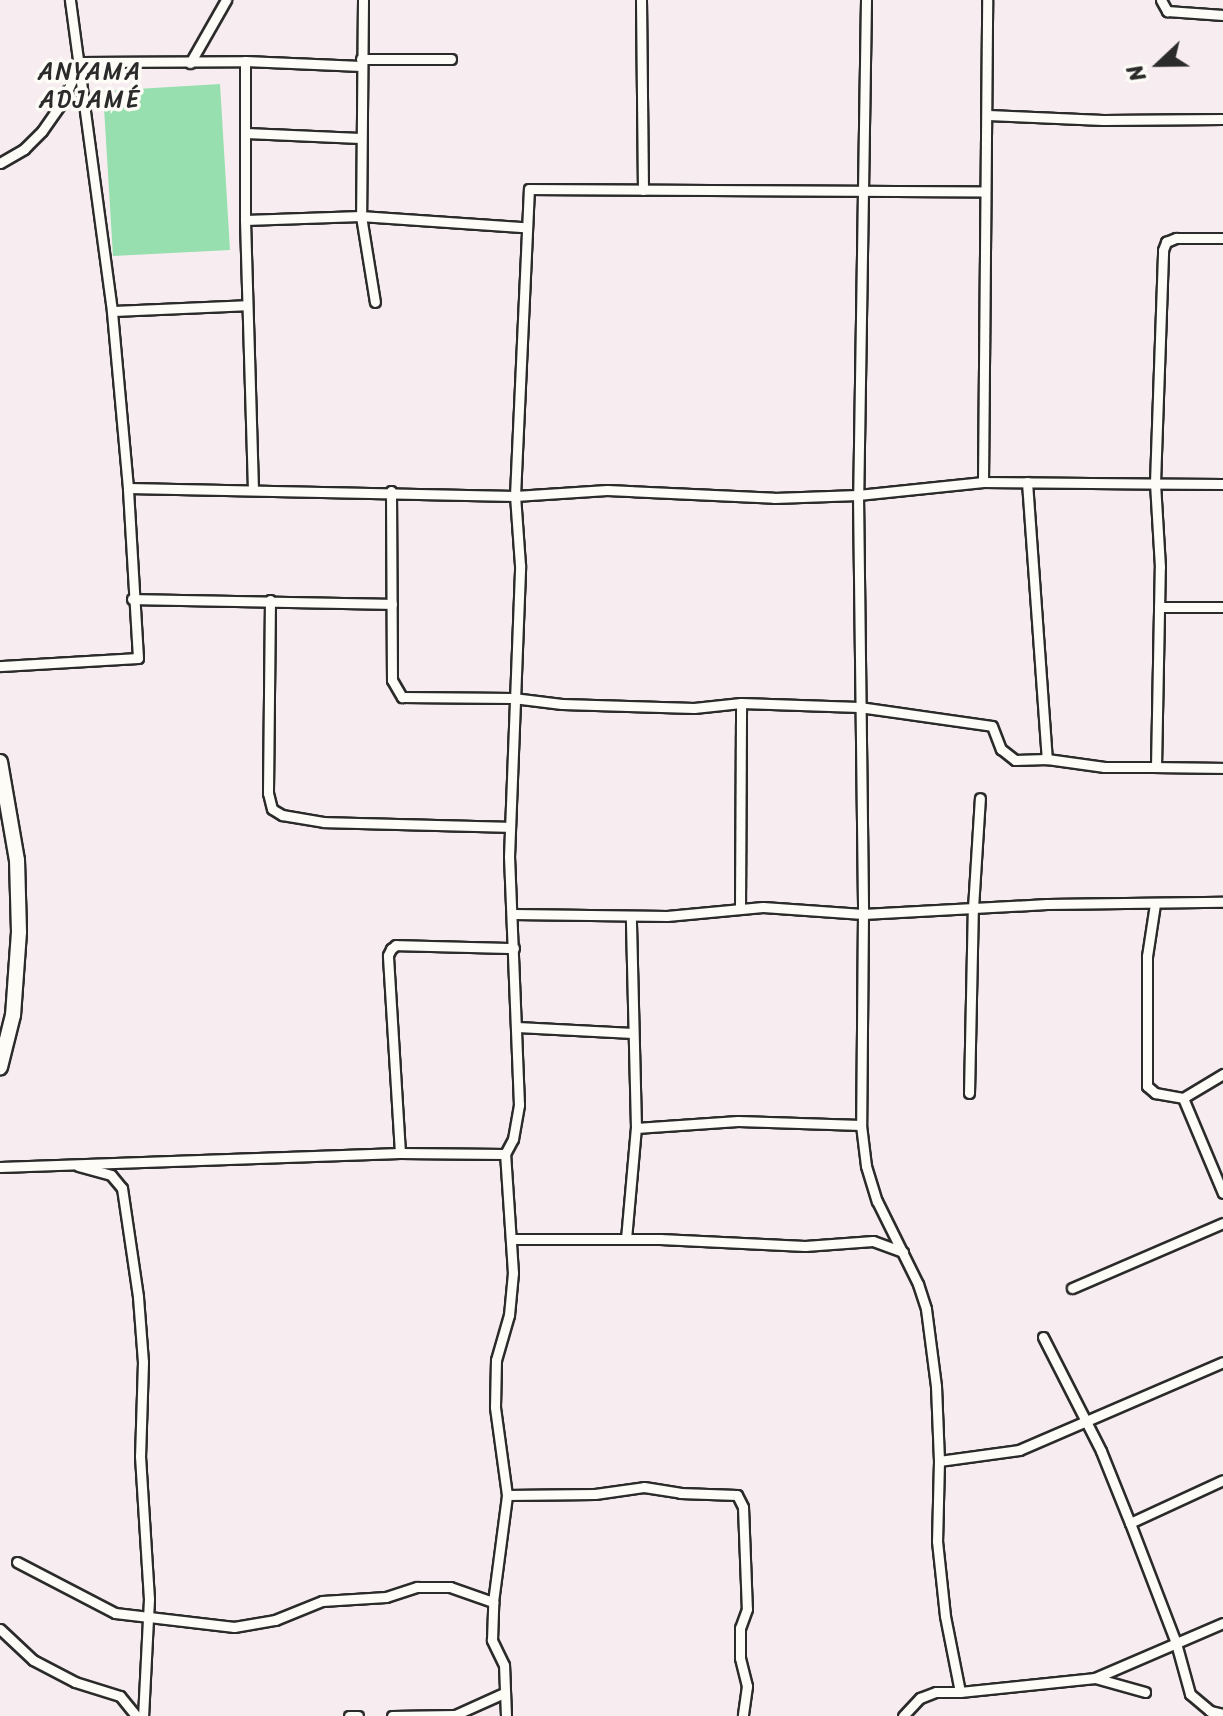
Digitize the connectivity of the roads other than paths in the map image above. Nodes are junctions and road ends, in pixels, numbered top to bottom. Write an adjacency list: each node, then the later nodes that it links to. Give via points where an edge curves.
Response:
1 (70, 0): 11 (street)
2 (226, 0): 13 (street)
3 (363, 0): 12 (street)
4 (641, 0): 19 (street)
5 (866, 0): 20 (street)
6 (987, 0): 14 (street)
7 (1161, 0): 8 (street, via 1167,11)
8 (1223, 15)
9 (451, 59): 12 (street)
10 (245, 61): 12 (street); 13 (street); 16 (street)
11 (80, 62): 13 (street); 18 (street, via 42,131); 28 (street)
12 (361, 62): 17 (street)
13 (190, 63)
14 (988, 115): 15 (street); 21 (street)
15 (1223, 119)
16 (246, 133): 17 (street); 23 (street)
17 (360, 138): 22 (street)
18 (0, 163)
19 (643, 190): 20 (street); 24 (street, via 529,189)
20 (861, 190): 21 (street); 36 (street)
21 (983, 191): 29 (street)
22 (361, 216): 23 (street); 24 (street); 26 (street)
23 (245, 220): 27 (street)
24 (524, 227): 37 (street)
25 (1223, 238): 31 (street, via 1176,238 1163,250)
26 (375, 302)
27 (247, 305): 28 (street); 34 (street)
28 (112, 311): 33 (street)
29 (983, 482): 30 (street); 36 (street)
30 (1027, 482): 31 (street); 47 (street)
31 (1155, 483): 32 (street); 41 (street)
32 (1223, 484)
33 (128, 488): 34 (street); 38 (street)
34 (253, 489): 35 (street)
35 (391, 491): 37 (street); 40 (street)
36 (858, 495): 37 (street, via 774,498 607,490); 46 (street)
37 (515, 496): 44 (street, via 520,565)
38 (132, 599): 39 (street); 43 (street, via 138,658)
39 (270, 600): 40 (street); 52 (street, via 272,809 324,822)
40 (392, 604): 44 (street, via 392,680 402,697)
41 (1159, 607): 42 (street); 49 (street)
42 (1223, 607)
43 (0, 666)
44 (513, 698): 45 (street, via 694,708); 52 (street)
45 (741, 703): 46 (street); 56 (street)
46 (859, 707): 47 (street, via 992,726 1001,749 1015,760); 58 (street)
47 (1047, 759): 49 (street)
48 (0, 762): 63 (street, via 17,860 19,932 13,1015)
49 (1156, 767): 50 (street)
50 (1223, 768)
51 (980, 798): 55 (street)
52 (510, 827): 57 (street)
53 (1223, 902): 54 (street)
54 (1155, 904): 55 (street); 66 (street, via 1147,956 1147,1086 1155,1093)
55 (973, 908): 58 (street); 65 (street)
56 (740, 909): 58 (street); 59 (street)
57 (513, 914): 59 (street); 60 (street)
58 (863, 914): 67 (street)
59 (631, 917): 62 (street)
60 (514, 948): 61 (street); 69 (street, via 435,944 391,949)
61 (517, 1027): 62 (street); 70 (street, via 517,1123)
62 (633, 1033): 68 (street)
63 (0, 1067)
64 (1223, 1074): 66 (street)
65 (969, 1093)
66 (1183, 1098): 73 (street)
67 (861, 1125): 68 (street, via 738,1121); 77 (street, via 877,1201)
68 (636, 1128): 76 (street)
69 (400, 1153): 70 (street); 71 (street)
70 (505, 1154): 75 (street)
71 (78, 1166): 72 (street); 88 (street, via 117,1179 125,1200 142,1328 140,1456)
72 (0, 1167)
73 (1223, 1193)
74 (1223, 1223): 78 (street)
75 (512, 1239): 76 (street); 84 (street, via 512,1296 496,1360 495,1407)
76 (626, 1239): 77 (street, via 805,1246 873,1241)
77 (903, 1252): 82 (street, via 926,1309)
78 (1072, 1288)
79 (1043, 1337): 81 (street)
80 (1223, 1362): 81 (street)
81 (1083, 1421): 82 (street, via 1019,1450); 85 (street)
82 (939, 1461): 95 (street, via 937,1541)
83 (1223, 1480): 85 (street)
84 (507, 1495): 87 (street); 105 (street, via 595,1494 644,1487 737,1495 743,1507 747,1609 740,1628 747,1686)
85 (1130, 1523): 93 (street)
86 (17, 1562): 88 (street, via 115,1613)
87 (493, 1602): 88 (street, via 450,1587 417,1587 386,1597 322,1601 275,1620 234,1627); 97 (street, via 492,1640 504,1665)
88 (149, 1616): 100 (street)
89 (1223, 1623): 93 (street)
90 (0, 1629): 92 (street)
91 (0, 1638): 92 (street)
92 (12, 1638): 99 (street, via 44,1666 125,1700)
93 (1176, 1643): 94 (street); 98 (street, via 1190,1694 1210,1711)
94 (1095, 1678): 95 (street); 96 (street)
95 (960, 1692): 106 (street, via 920,1698)
96 (1145, 1692)
97 (504, 1693): 103 (street, via 455,1715); 104 (street)
98 (1223, 1714)
99 (136, 1716)
100 (143, 1716)
101 (349, 1716): 102 (street)
102 (358, 1716)
103 (392, 1716)
104 (506, 1716)
105 (743, 1716)
106 (903, 1716)

